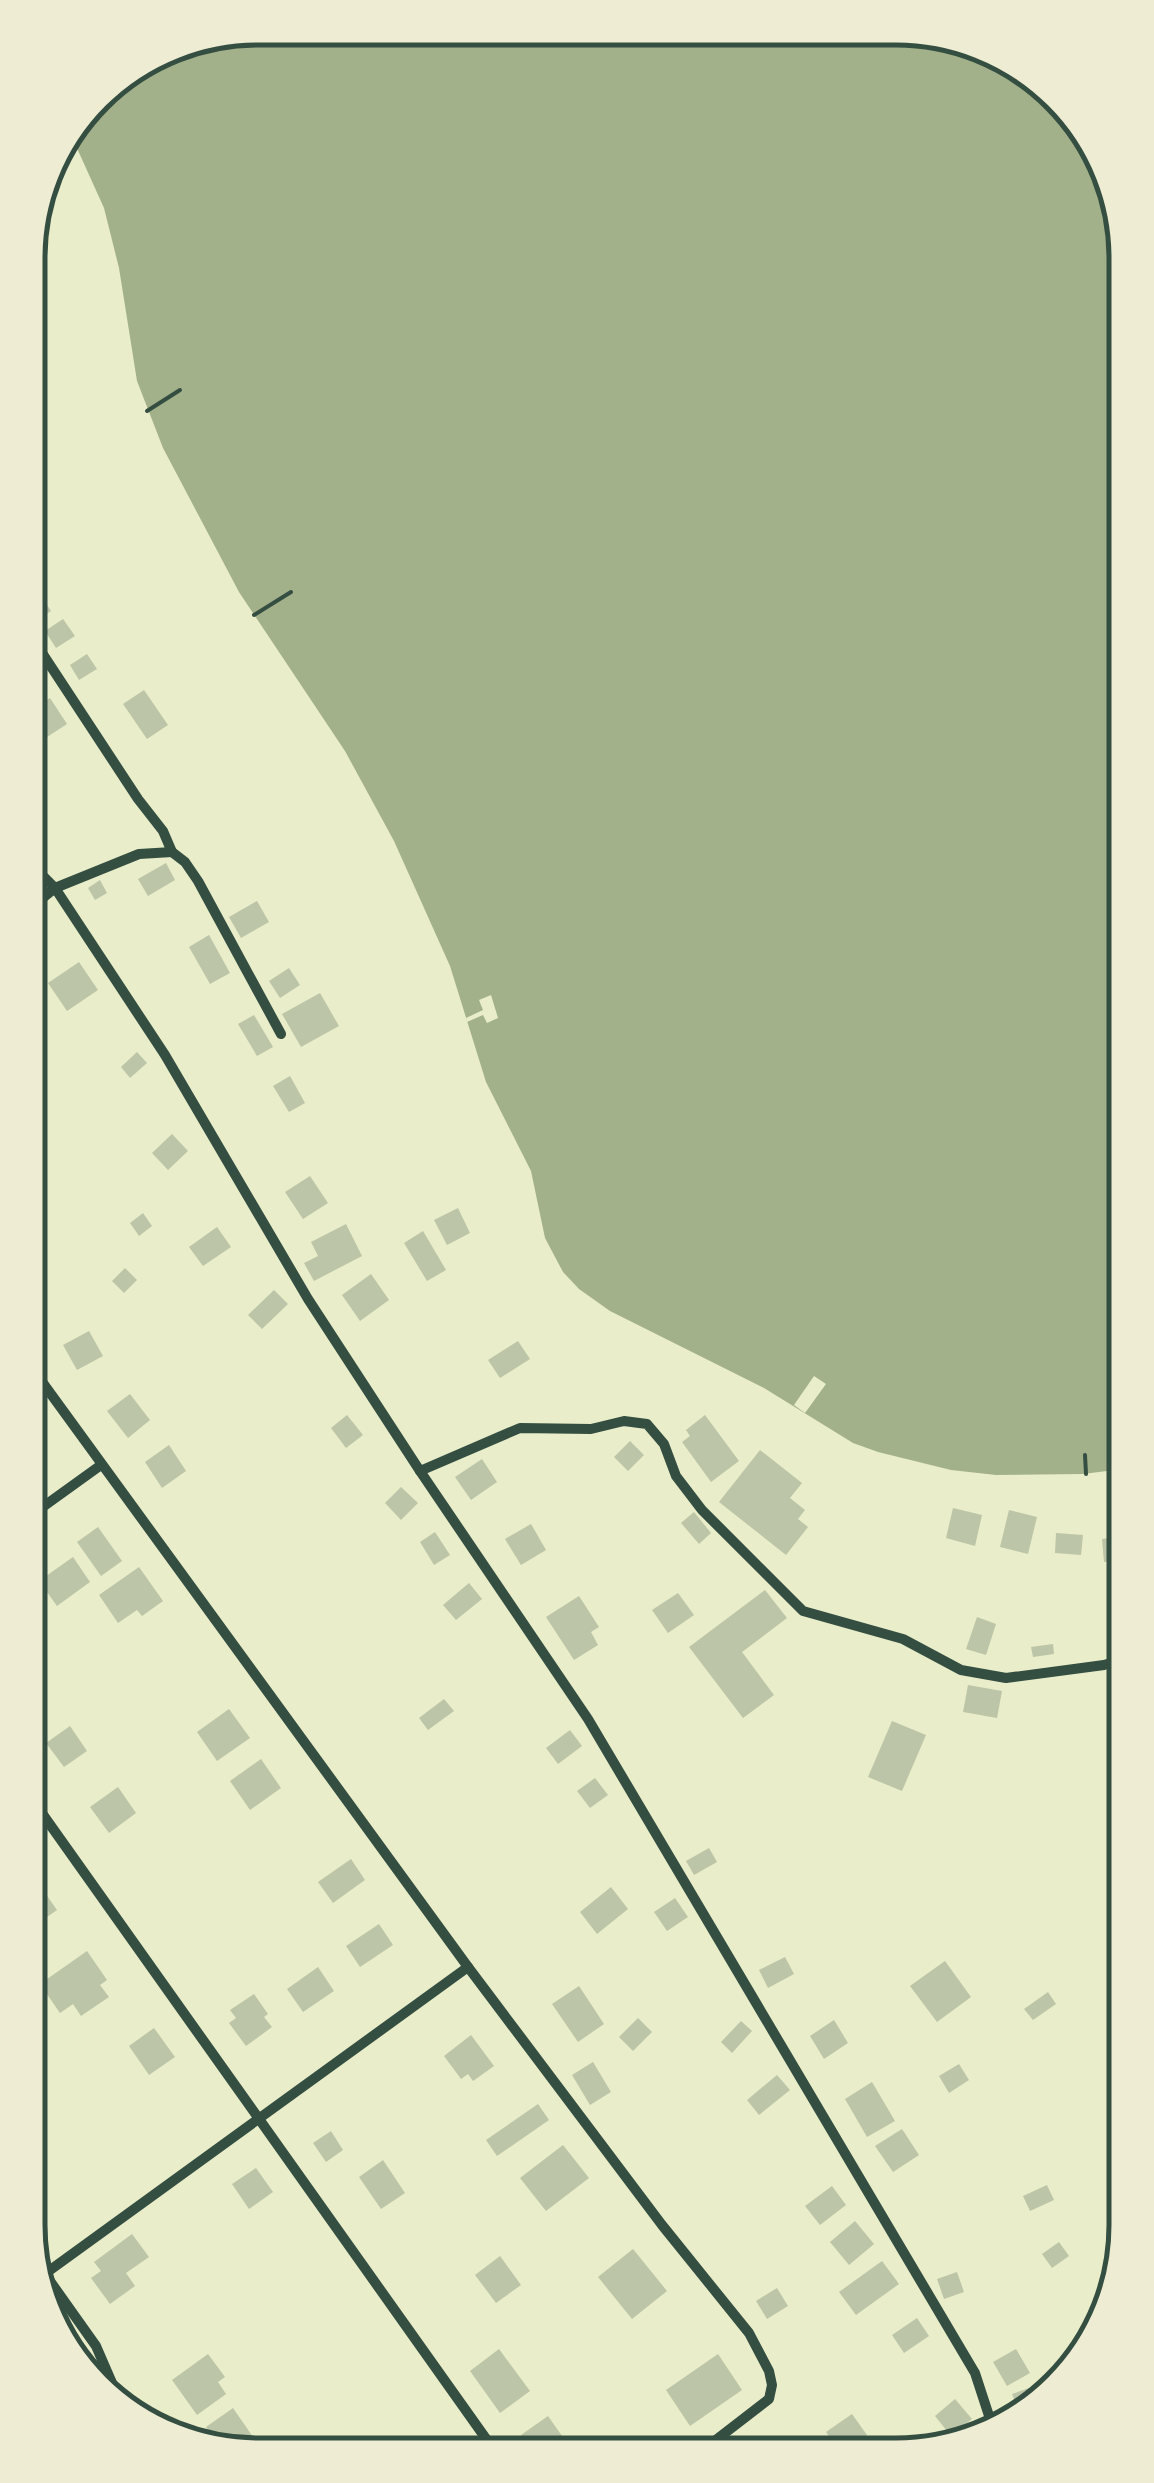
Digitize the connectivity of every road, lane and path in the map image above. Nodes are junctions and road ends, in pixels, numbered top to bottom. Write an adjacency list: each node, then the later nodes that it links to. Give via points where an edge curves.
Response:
1 (180, 390): 2 (path)
2 (147, 411)
3 (291, 592): 4 (path)
4 (254, 615)
5 (45, 656): 6 (street)
6 (172, 852): 8 (street, via 139,854); 10 (street, via 198,881)
7 (45, 879): 8 (street)
8 (54, 888): 9 (street); 14 (street, via 165,1055 308,1300)
9 (45, 896)
10 (282, 1034)
11 (45, 1386): 13 (street)
12 (1085, 1455): 15 (path)
13 (101, 1465): 16 (street); 19 (street)
14 (420, 1471): 17 (street, via 520,1428 647,1424 702,1510 803,1611 903,1639 962,1670 1006,1678); 24 (street, via 588,1719 975,2373)
15 (1086, 1474)
16 (45, 1505)
17 (1109, 1664)
18 (45, 1818): 20 (street)
19 (468, 1967): 20 (street); 26 (street, via 749,2332 769,2371 769,2399)
20 (258, 2120): 21 (street); 25 (street)
21 (50, 2270)
22 (59, 2300): 23 (street, via 96,2346)
23 (110, 2379)
24 (989, 2416)
25 (485, 2438)
26 (723, 2438)

